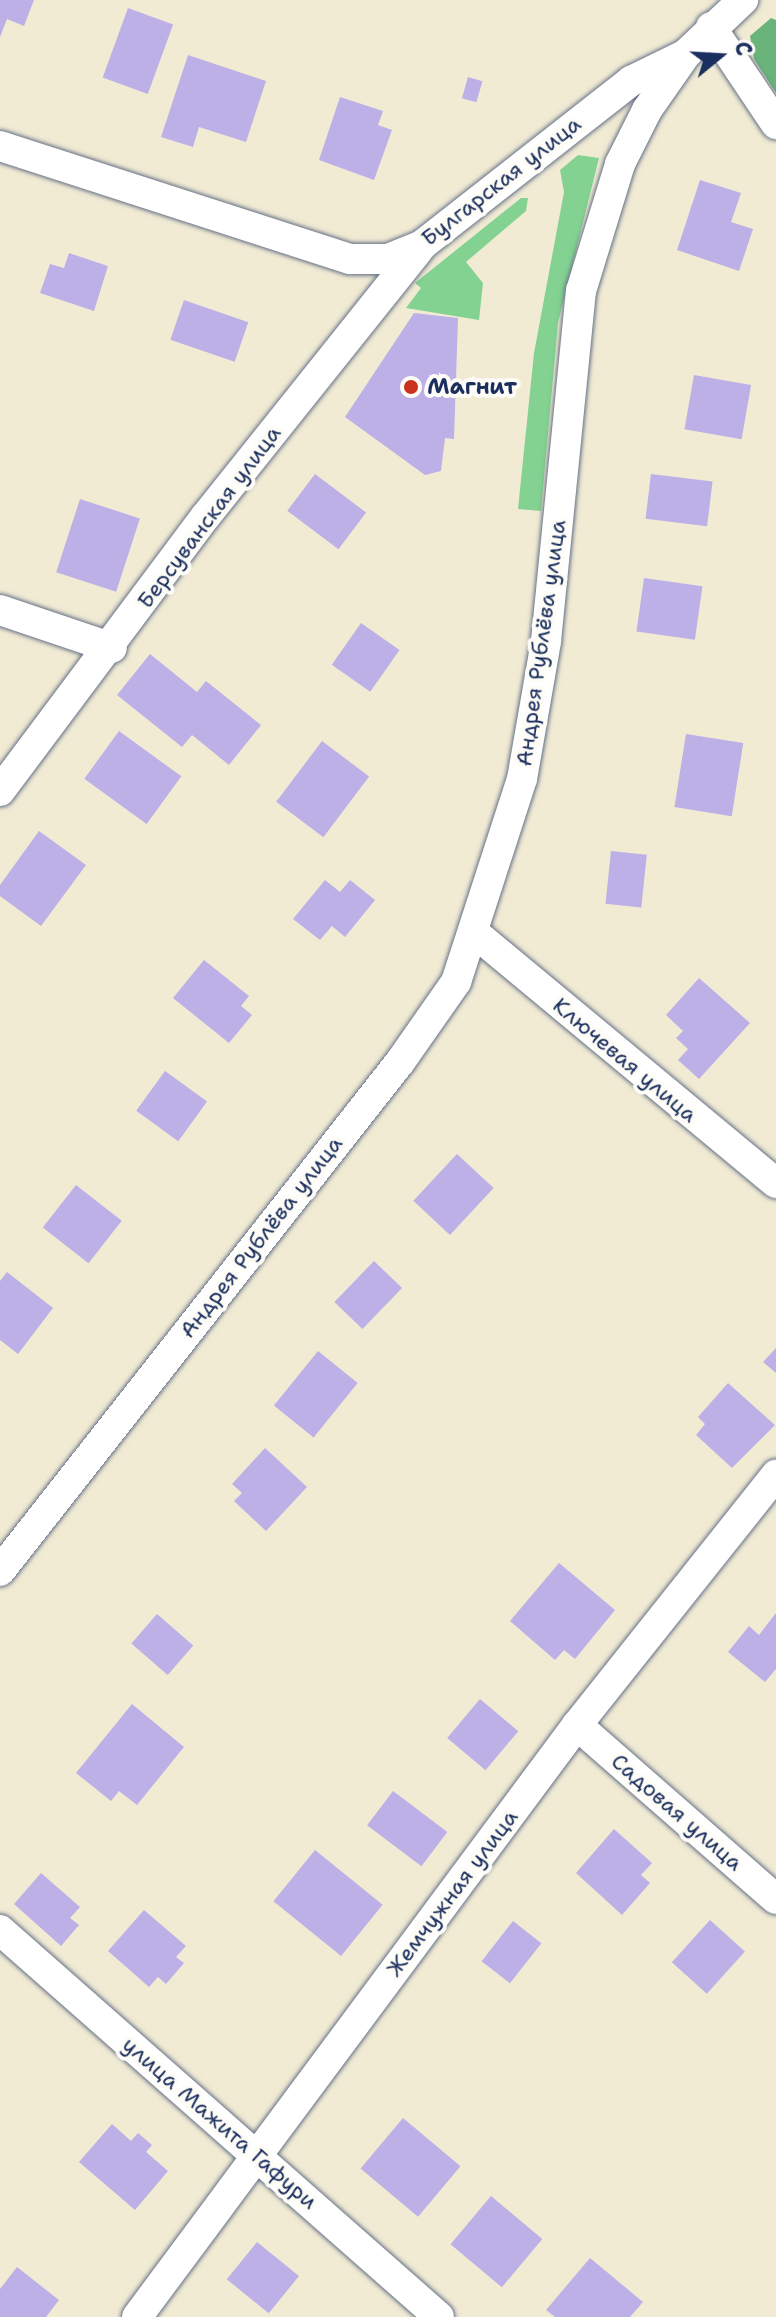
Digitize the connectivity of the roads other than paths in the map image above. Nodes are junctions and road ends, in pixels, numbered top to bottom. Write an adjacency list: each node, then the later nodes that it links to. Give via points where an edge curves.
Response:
1 (743, 0): 2 (street, Булгарская улица)
2 (711, 27): 3 (street, Булгарская улица); 4 (street)
3 (686, 54): 6 (street, Булгарская улица, via 631,81); 10 (street, Андрея Рублёва улица, via 647,110 620,164 581,291 546,641 522,779)
4 (776, 124)
5 (0, 146): 6 (street, Булгарская улица, via 350,259 388,259)
6 (422, 245): 8 (street, Берсуванская улица, via 206,516)
7 (0, 610): 8 (street)
8 (112, 648): 9 (street, Берсуванская улица)
9 (0, 791)
10 (476, 934): 11 (street, Ключевая улица); 13 (street, Андрея Рублёва улица, via 456,982 400,1062)
11 (776, 1183)
12 (776, 1475): 14 (street, Жемчужная улица)
13 (0, 1571)
14 (577, 1725): 15 (street, Садовая улица); 17 (street, Жемчужная улица)
15 (776, 1899)
16 (0, 1930): 17 (street, улица Мажита Гафури)
17 (256, 2154): 18 (street, Жемчужная улица); 19 (street, улица Мажита Гафури)
18 (137, 2317)
19 (439, 2317)

